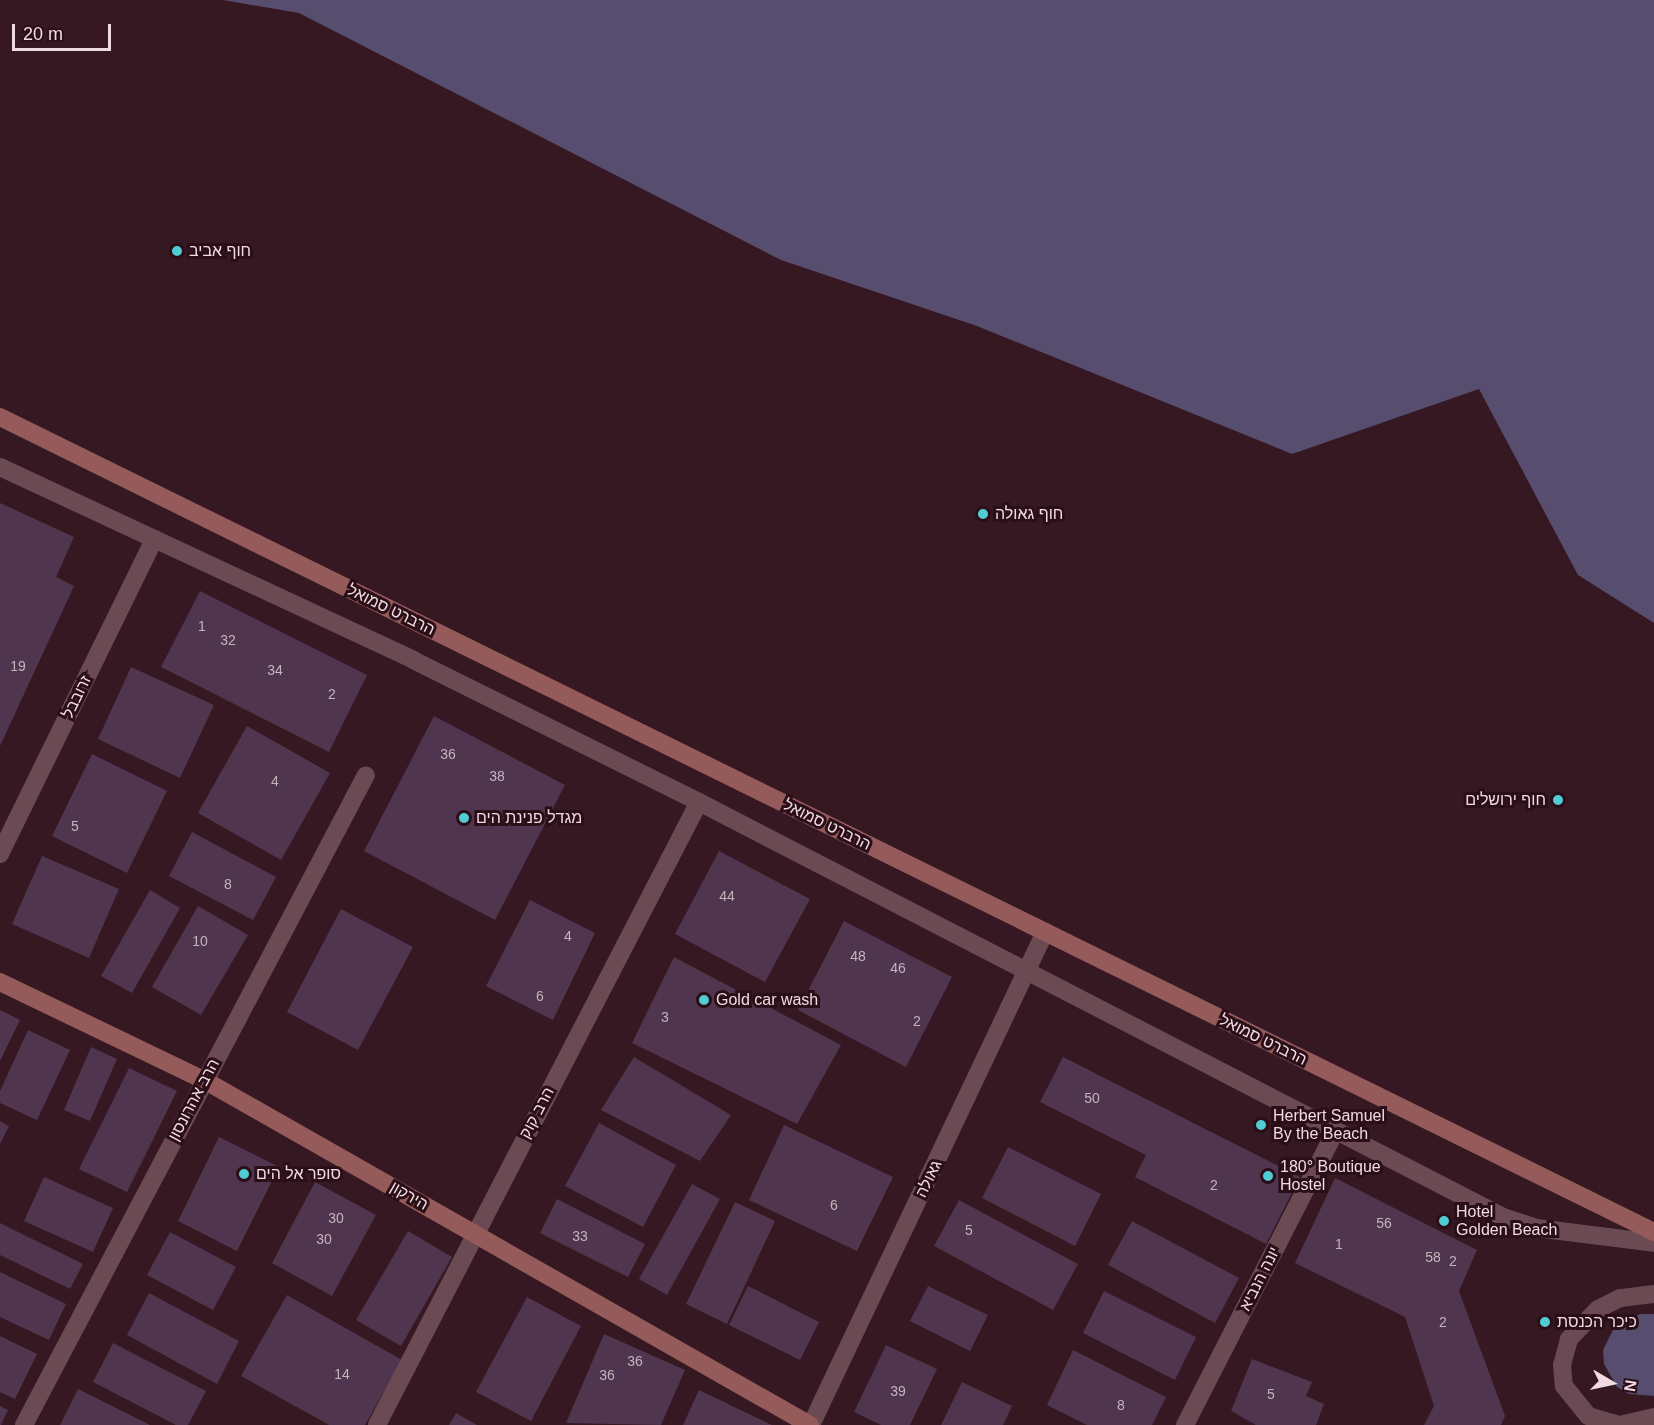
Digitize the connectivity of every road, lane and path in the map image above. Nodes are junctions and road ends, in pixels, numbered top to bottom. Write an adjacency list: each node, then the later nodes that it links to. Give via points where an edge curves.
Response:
1 (0, 417): 7 (main road, הרברט סמואל)
2 (0, 467): 3 (street)
3 (154, 539): 5 (street, via 413,660); 6 (street, זרובבל)
4 (366, 775): 10 (street, הרב אהרונסון)
5 (699, 802): 8 (street); 13 (street, הרב קוק)
6 (0, 854)
7 (1045, 932): 8 (street, גאולה); 12 (main road, הרברט סמואל)
8 (1029, 969): 11 (street); 20 (street, גאולה)
9 (0, 982): 10 (main road, הירקון)
10 (204, 1080): 13 (main road, הירקון); 18 (street, הרב אהרונסון)
11 (1335, 1132): 14 (street, via 1503,1217 1536,1228); 21 (street, יונה הנביא)
12 (1654, 1232)
13 (474, 1234): 19 (street, הרב קוק); 20 (main road, הירקון)
14 (1654, 1243)
15 (1654, 1294): 17 (street, via 1620,1298 1598,1309 1569,1339 1563,1365 1564,1386)
16 (1654, 1417): 17 (street, via 1620,1425)
17 (1581, 1419)
18 (24, 1425)
19 (377, 1425)
20 (811, 1425)
21 (1185, 1425)

